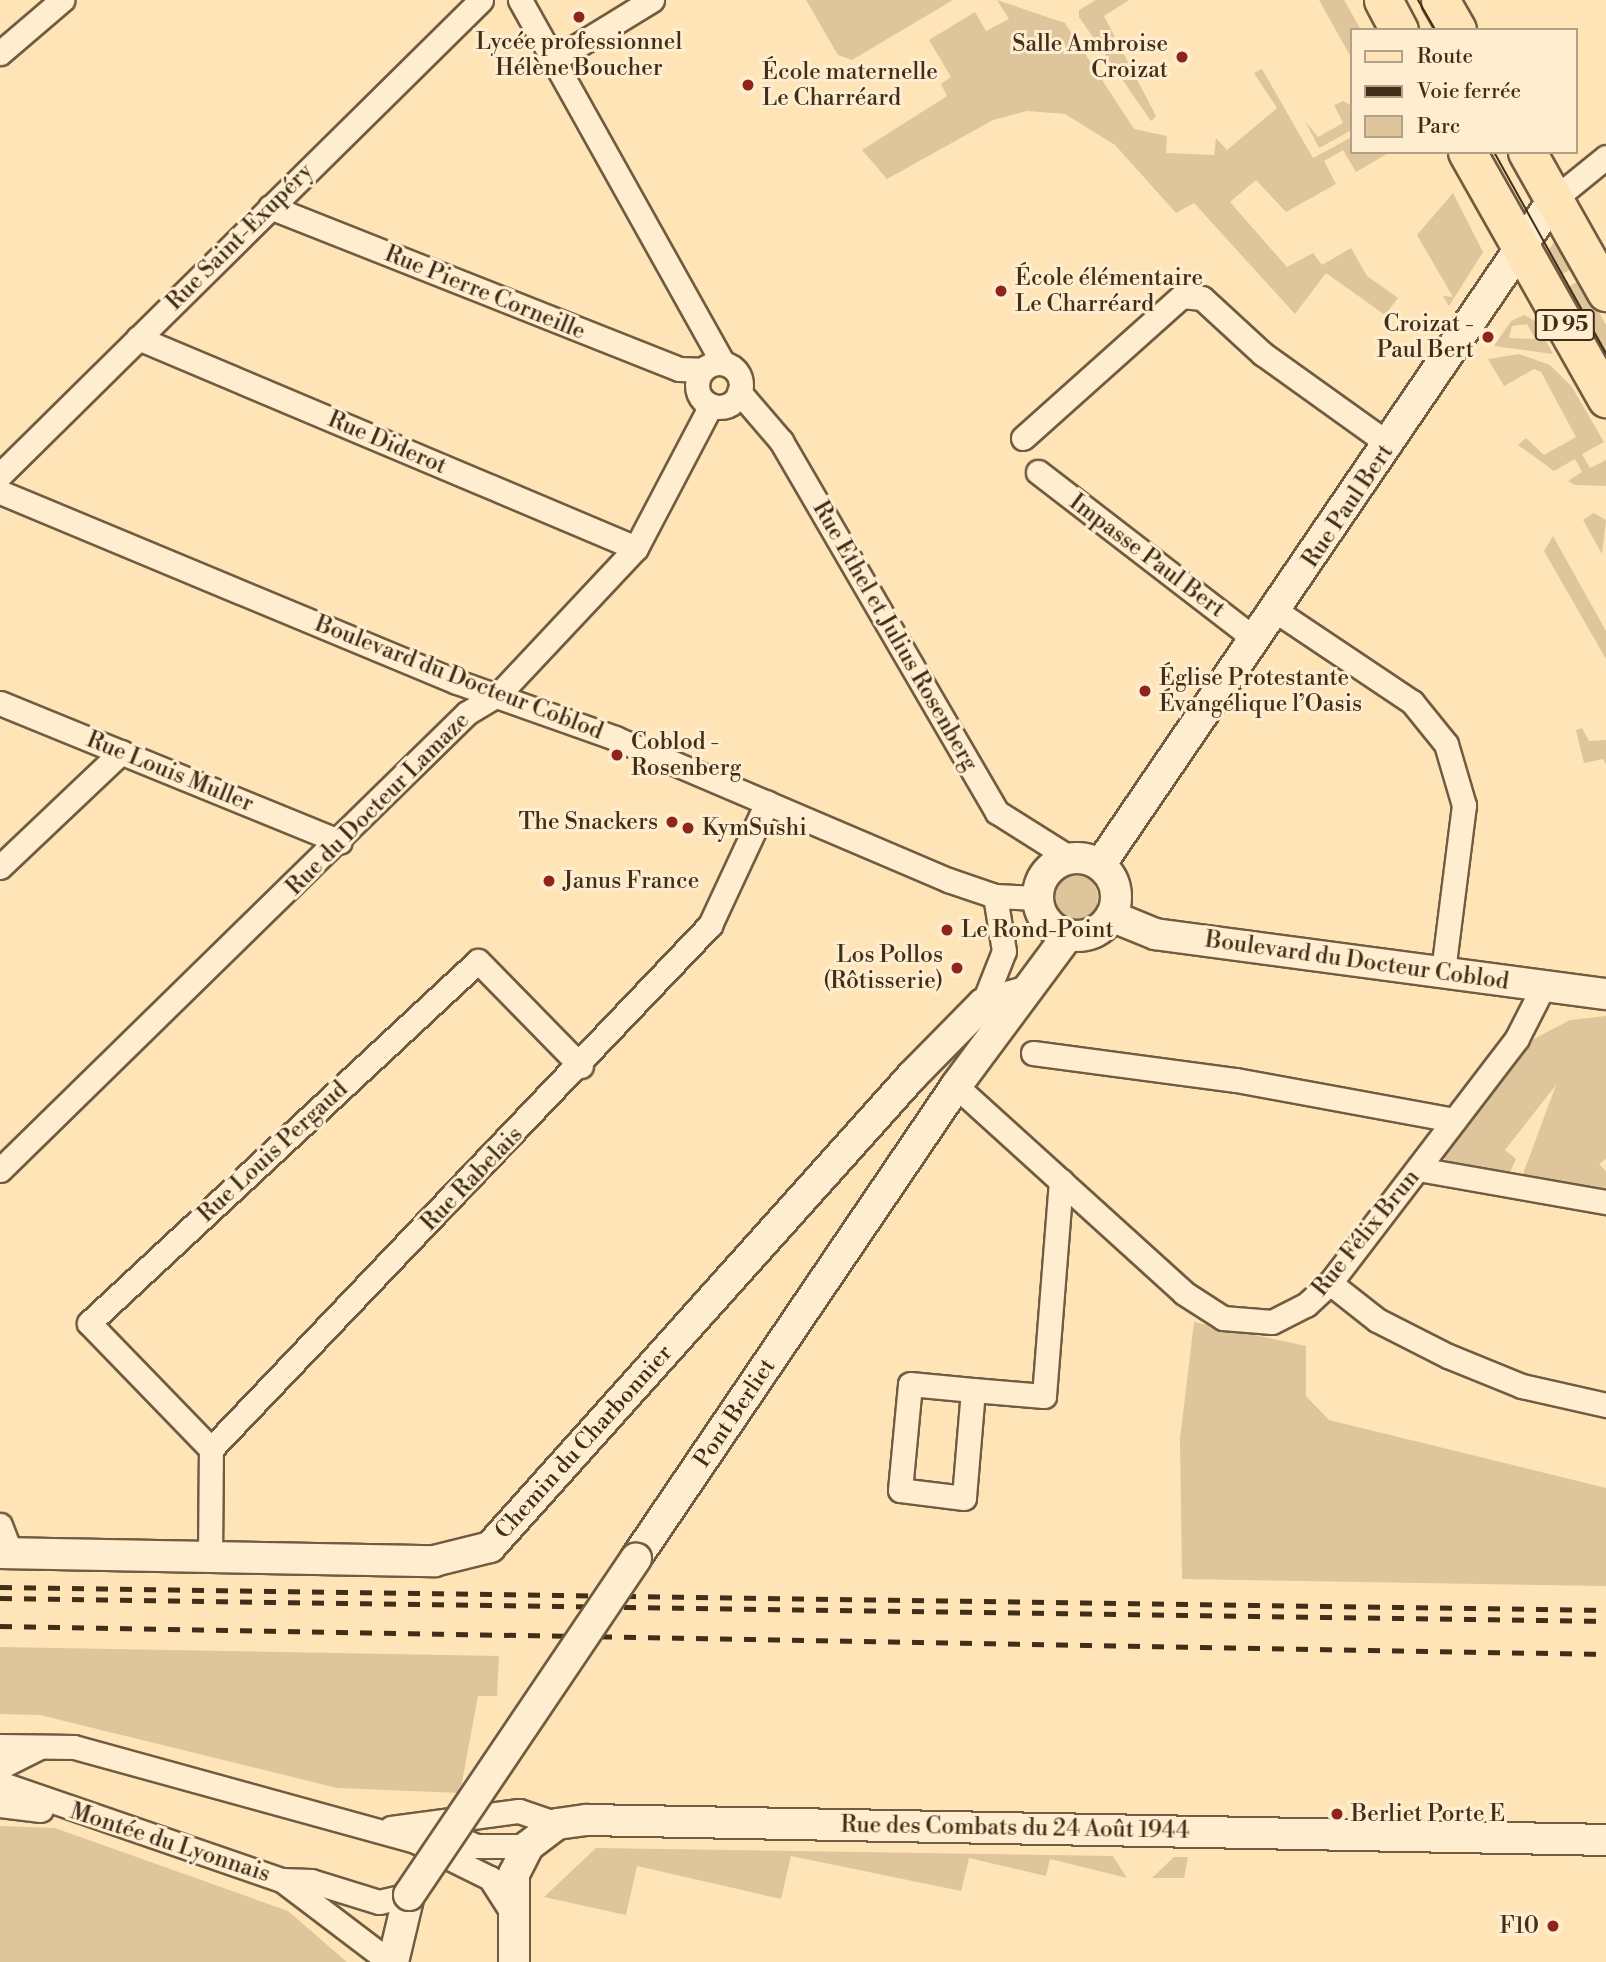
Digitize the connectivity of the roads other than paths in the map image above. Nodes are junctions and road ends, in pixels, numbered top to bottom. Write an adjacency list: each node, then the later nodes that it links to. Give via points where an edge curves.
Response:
1 (62, 0): 9 (street)
2 (481, 0): 15 (street, Rue Saint-Exupéry)
3 (520, 0): 10 (street, Rue Ethel et Julius Rosenberg)
4 (652, 0): 10 (street)
5 (1383, 0): 7 (main road)
6 (1440, 0): 8 (main road)
7 (1398, 28)
8 (1456, 28)
9 (0, 53)
10 (554, 60): 19 (street, Rue Ethel et Julius Rosenberg)
11 (1469, 154): 16 (main road, D 95)
12 (1528, 154): 14 (main road, D 95)
13 (1606, 157): 14 (street, Rue Paul Bert)
14 (1553, 200): 16 (street, Rue Paul Bert); 17 (main road, D 95)
15 (270, 207): 18 (street, Rue Saint-Exupéry); 19 (street, Rue Pierre Corneille, via 679,369)
16 (1523, 252): 21 (main road, D 95); 24 (street, Rue Paul Bert)
17 (1606, 292)
18 (138, 338): 26 (street, Rue Saint-Exupéry); 28 (street, Rue Diderot)
19 (712, 367): 20 (street, Rue Ethel et Julius Rosenberg, via 739,377); 22 (street, Rue Ethel et Julius Rosenberg, via 697,390)
20 (740, 392): 22 (street, via 730,403); 36 (street, Rue Ethel et Julius Rosenberg, via 781,441 997,812)
21 (1606, 398)
22 (711, 405): 28 (street, Rue du Docteur Lamaze)
23 (1023, 438): 24 (street, via 1182,296 1202,298 1263,354)
24 (1390, 445): 29 (street, Rue Paul Bert)
25 (1038, 472): 30 (street, Impasse Paul Bert)
26 (0, 475)
27 (0, 492): 31 (street, Boulevard du Docteur Coblod)
28 (636, 548): 31 (street, Rue du Docteur Lamaze)
29 (1276, 611): 30 (street, Rue Paul Bert); 43 (street, via 1412,702 1446,744 1464,805)
30 (1256, 640): 37 (street, Rue Paul Bert)
31 (499, 694): 34 (street, Boulevard du Docteur Coblod); 35 (street, Rue du Docteur Lamaze, via 467,713)
32 (0, 703): 33 (street, Rue Louis Muller)
33 (121, 752): 35 (street, Rue Louis Muller); 38 (street)
34 (767, 803): 39 (street, Boulevard du Docteur Coblod); 49 (street, Rue Rabelais, via 710,925)
35 (340, 842): 53 (street, Rue du Docteur Lamaze)
36 (1070, 858): 37 (street); 40 (street, via 1043,877)
37 (1100, 866): 41 (street, via 1116,894)
38 (0, 867)
39 (995, 896): 40 (street, Boulevard du Docteur Coblod); 47 (street, Chemin du Charbonnier, via 1004,951)
40 (1037, 898): 42 (street, via 1046,922)
41 (1111, 916): 42 (street, via 1088,935); 43 (street, Boulevard du Docteur Coblod, via 1155,934)
42 (1068, 935): 45 (street, Pont Berliet)
43 (1443, 972): 44 (street, Boulevard du Docteur Coblod)
44 (1544, 985): 46 (street, Boulevard du Docteur Coblod); 51 (street, Rue Félix Brun, via 1517,1038)
45 (1025, 992): 47 (street); 50 (street, Pont Berliet)
46 (1606, 993)
47 (983, 1004): 62 (street, Chemin du Charbonnier, via 490,1547 434,1560)
48 (1033, 1053): 51 (street, via 1236,1080)
49 (581, 1066): 59 (street, Rue Rabelais); 59 (street, Rue Louis Pergaud, via 478,961 89,1323)
50 (956, 1086): 54 (street, Rue Félix Brun); 75 (street, Pont Berliet, bridge)
51 (1454, 1120): 52 (street, Rue Félix Brun)
52 (1418, 1169): 55 (street); 56 (street, Rue Félix Brun)
53 (0, 1170)
54 (1061, 1181): 56 (street, Rue Félix Brun, via 1184,1293 1223,1318 1272,1322 1290,1316); 57 (street, via 1044,1396)
55 (1606, 1202)
56 (1329, 1283): 58 (street, via 1377,1320 1448,1356 1522,1386)
57 (973, 1390): 57 (street, via 910,1384 900,1490 964,1498)
58 (1606, 1405)
59 (211, 1449): 62 (street)
60 (0, 1525): 61 (street)
61 (5, 1553): 62 (street, Chemin du Charbonnier)
62 (210, 1558)
63 (44, 1745): 64 (street, Rue des Combats du 24 Août 1944); 65 (street); 71 (street, Rue des Combats du 24 Août 1944, via 74,1747)
64 (0, 1746)
65 (0, 1766)
66 (0, 1783): 68 (street, Montée du Lyonnais)
67 (0, 1805): 68 (street, Montée du Lyonnais)
68 (57, 1807): 74 (street, Montée du Lyonnais)
69 (557, 1824): 70 (street, Rue des Combats du 24 Août 1944, via 519,1811); 72 (street, Rue des Combats du 24 Août 1944); 73 (street)
70 (429, 1826): 71 (street, Rue des Combats du 24 Août 1944); 73 (street, Rue des Combats du 24 Août 1944, via 476,1846)
71 (367, 1828): 76 (street, Rue des Combats du 24 Août 1944, via 415,1841 490,1878)
72 (1606, 1840)
73 (528, 1846): 76 (street, via 514,1874)
74 (282, 1880): 75 (street, Montée du Lyonnais, via 311,1881 379,1902); 77 (street, Montée du Lyonnais)
75 (409, 1895): 77 (street, Montée du Lyonnais)
76 (515, 1917): 78 (street)
77 (392, 1962)
78 (514, 1962)

